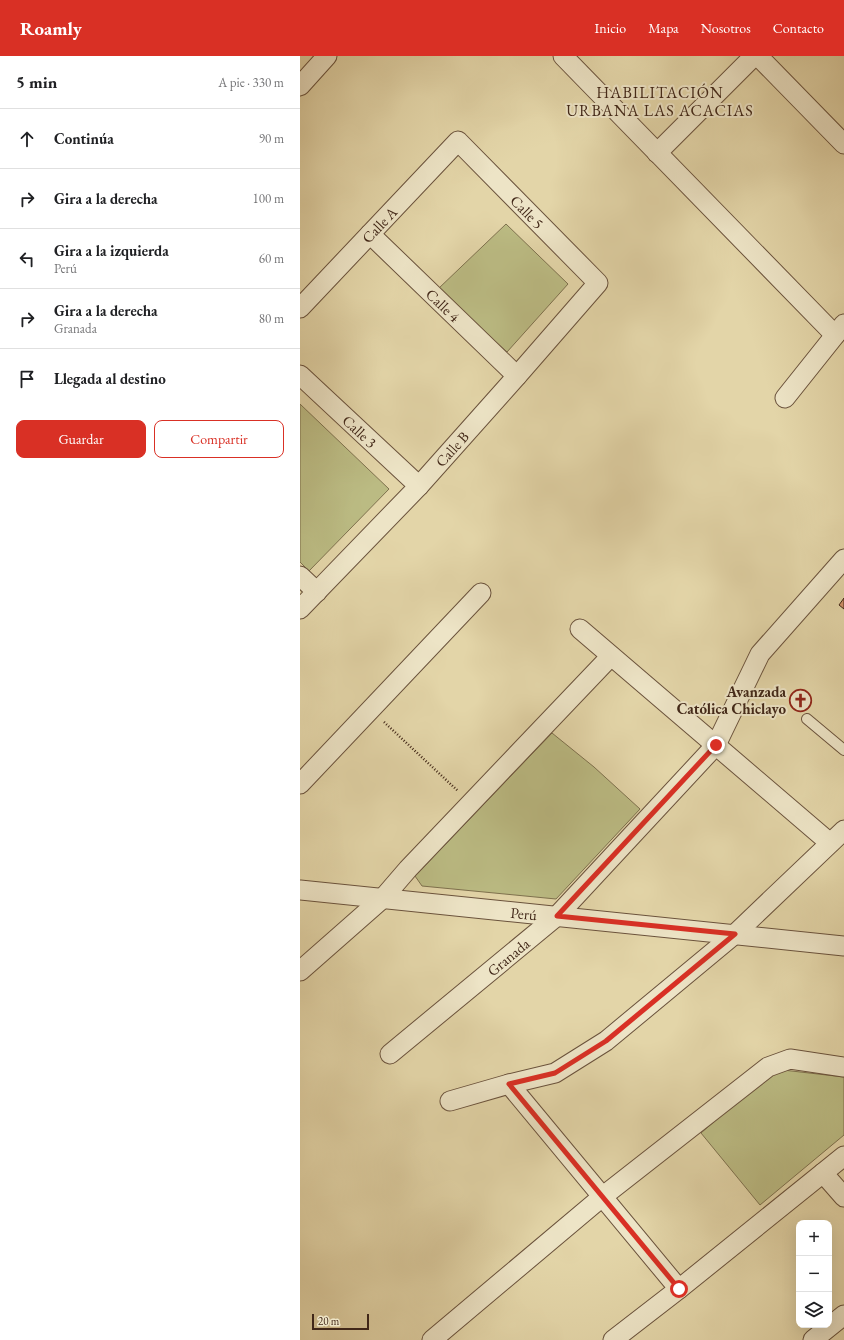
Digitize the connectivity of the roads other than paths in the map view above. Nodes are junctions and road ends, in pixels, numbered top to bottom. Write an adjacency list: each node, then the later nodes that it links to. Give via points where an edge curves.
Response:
1 (327, 56): 5 (street)
2 (563, 56): 8 (street)
3 (754, 56): 8 (street)
4 (758, 56): 7 (street)
5 (300, 86)
6 (458, 141): 9 (street, Calle A); 10 (street, Calle 5)
7 (844, 144)
8 (657, 153): 12 (street)
9 (370, 234): 11 (street, Calle A); 14 (street, Calle 4)
10 (598, 283): 14 (street, Calle B)
11 (300, 308)
12 (839, 330): 15 (street)
13 (300, 375): 16 (street, Calle 3)
14 (517, 376): 16 (street, Calle B)
15 (785, 398)
16 (419, 486): 19 (street, Calle B)
17 (844, 559): 25 (street, Granada, via 760,654)
18 (300, 576): 19 (street)
19 (316, 592): 21 (street, Calle B)
20 (481, 593): 27 (street)
21 (300, 609)
22 (580, 629): 23 (street)
23 (611, 656): 25 (street); 31 (street)
24 (807, 719): 26 (lane)
25 (716, 745): 29 (street); 32 (street, Granada)
26 (844, 750)
27 (300, 784)
28 (844, 830): 29 (street)
29 (830, 843): 33 (street)
30 (300, 890): 31 (street, Perú)
31 (383, 898): 32 (street, Perú); 35 (street)
32 (557, 916): 33 (street, Perú); 36 (street, Granada)
33 (735, 934): 34 (street, Perú); 38 (street, via 606,1041 555,1073)
34 (844, 946)
35 (300, 971)
36 (390, 1054)
37 (844, 1066): 42 (street, via 790,1059 768,1067)
38 (509, 1084): 39 (street); 42 (street)
39 (450, 1101)
40 (844, 1156): 41 (street)
41 (824, 1173): 43 (street); 44 (street)
42 (602, 1197): 44 (street); 46 (street)
43 (844, 1197)
44 (679, 1289): 47 (street)
45 (844, 1315): 48 (street)
46 (432, 1340)
47 (613, 1340)
48 (813, 1340)

